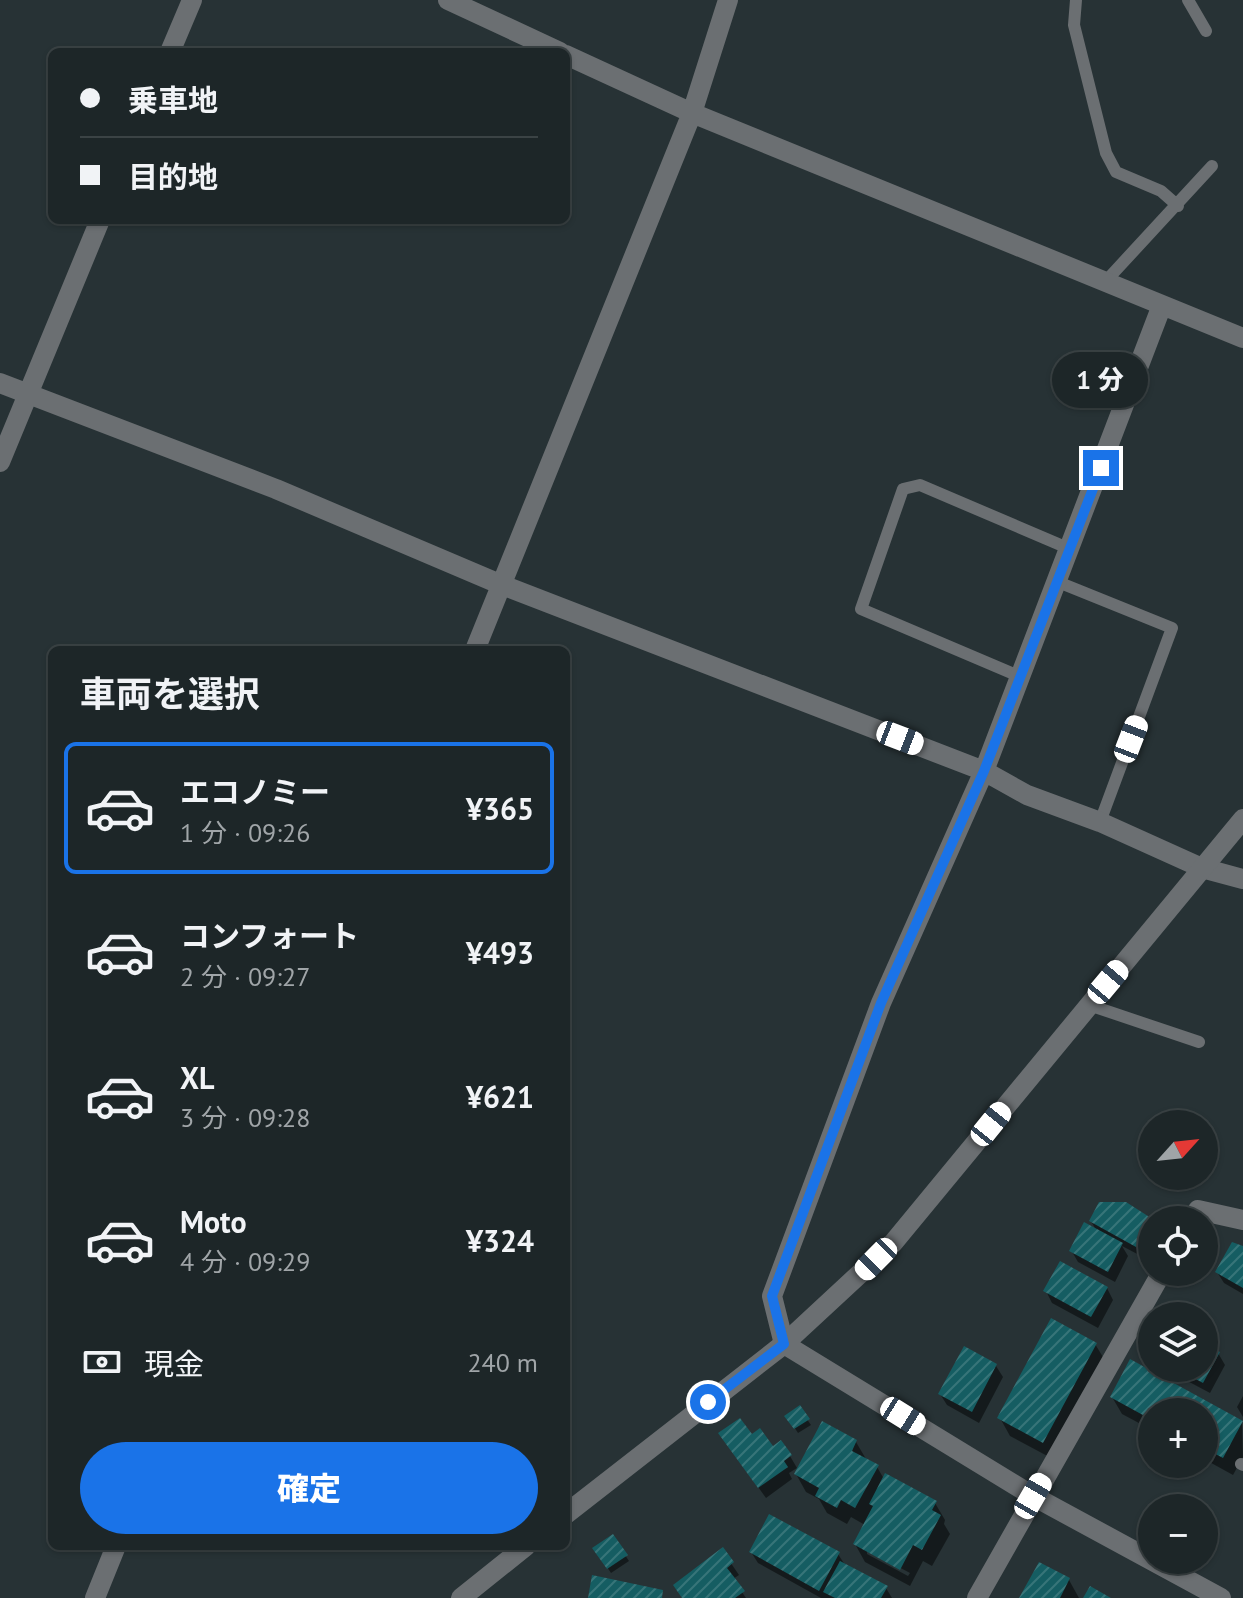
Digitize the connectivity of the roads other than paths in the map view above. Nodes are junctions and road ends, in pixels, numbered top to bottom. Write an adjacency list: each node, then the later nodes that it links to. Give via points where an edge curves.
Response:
1 (192, 0): 7 (street)
2 (448, 0): 8 (street)
3 (728, 0): 10 (street)
4 (1076, 0): 12 (lane, via 1074,25 1106,153 1116,172 1161,191)
5 (1188, 0): 6 (lane)
6 (1206, 31)
7 (172, 48)
8 (551, 48)
9 (570, 57): 10 (street)
10 (692, 113): 14 (street); 22 (street)
11 (1212, 166): 12 (lane)
12 (1178, 206): 14 (lane)
13 (98, 224): 18 (street)
14 (1105, 282): 15 (street)
15 (1162, 305): 16 (street); 20 (street)
16 (1243, 338)
17 (0, 383): 18 (street)
18 (28, 394): 19 (street); 22 (street, via 276,489)
19 (0, 462)
20 (1070, 549): 21 (street); 24 (lane, via 920,485 903,489 861,609)
21 (1058, 582): 24 (street); 27 (lane, via 1172,628)
22 (502, 585): 23 (street); 25 (street)
23 (477, 646)
24 (1021, 677): 25 (street)
25 (984, 771): 27 (street, via 1027,795); 35 (street, via 881,1003 772,1296)
26 (1243, 819): 28 (street)
27 (1100, 822): 28 (street)
28 (1202, 868): 29 (street); 30 (street)
29 (1243, 879)
30 (1089, 1005): 31 (lane); 35 (street, via 893,1243)
31 (1199, 1042)
32 (1218, 1214): 33 (street)
33 (1243, 1220)
34 (1154, 1286): 36 (street)
35 (784, 1344): 36 (street); 37 (street)
36 (1033, 1496): 42 (street); 43 (street)
37 (570, 1511)
38 (114, 1550): 40 (street)
39 (521, 1550): 41 (street)
40 (95, 1598)
41 (461, 1598)
42 (977, 1598)
43 (1221, 1598)

